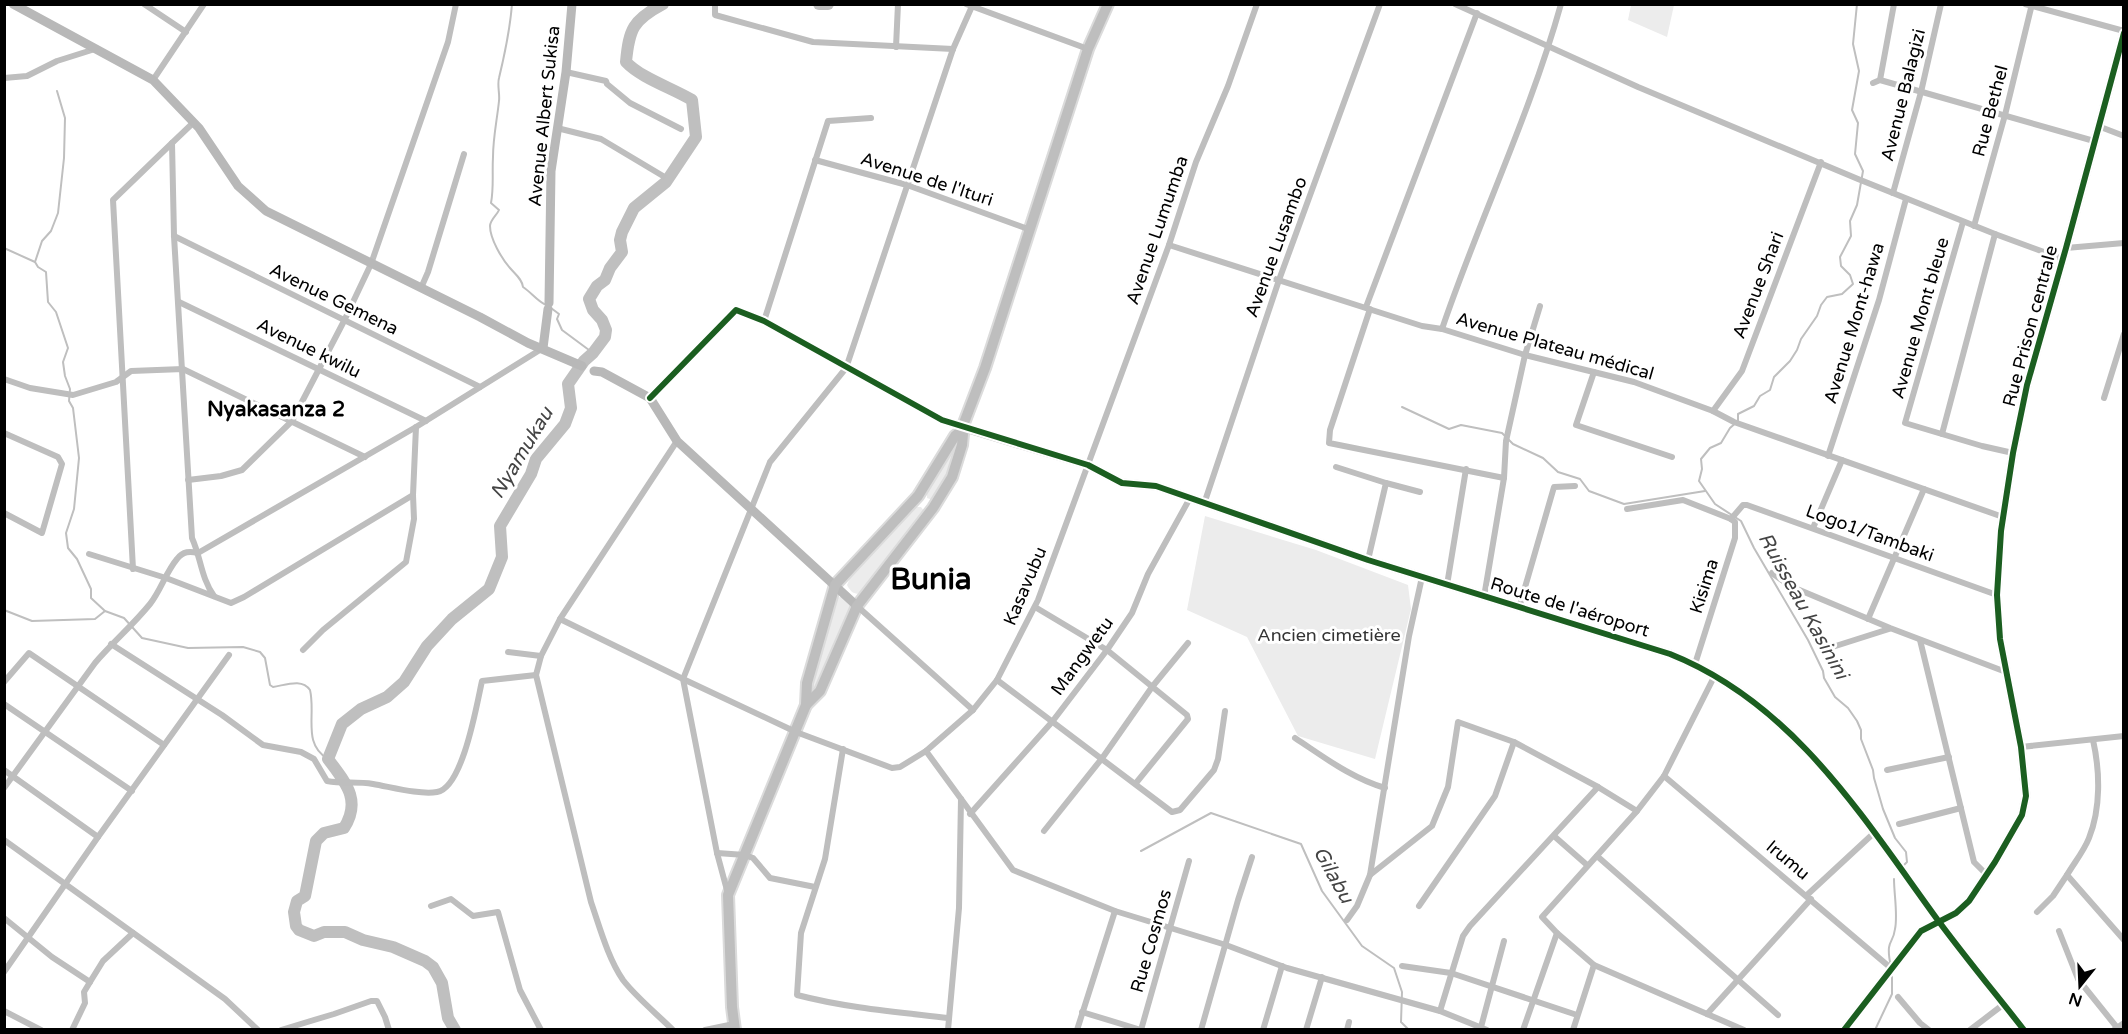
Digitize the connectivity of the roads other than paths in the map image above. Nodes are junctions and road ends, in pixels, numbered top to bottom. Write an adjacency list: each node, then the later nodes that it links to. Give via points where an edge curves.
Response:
1 (13, 4): 22 (street)
2 (144, 4): 18 (street)
3 (204, 4): 18 (street)
4 (456, 4): 54 (street, via 448,42)
5 (572, 4): 25 (street, Avenue Albert Sukisa)
6 (715, 4): 21 (street, via 715,15 800,40)
7 (898, 4): 21 (street)
8 (1108, 4): 24 (main road)
9 (1257, 4): 51 (street, Avenue Lumumba, via 1196,162)
10 (1380, 4): 55 (street, Avenue Lusambo)
11 (1455, 4): 17 (street)
12 (1561, 4): 20 (street)
13 (1894, 4): 28 (street, via 1876,81)
14 (1941, 4): 28 (street, Avenue Balagizi)
15 (970, 5): 23 (street); 24 (street)
16 (2030, 5): 19 (street); 29 (street, Rue Bethel)
17 (1477, 13): 20 (street); 59 (street)
18 (186, 32): 27 (street)
19 (2124, 32): 32 (street, Rue Prison centrale)
20 (1549, 46): 40 (street); 62 (street)
21 (896, 47): 23 (street)
22 (95, 49): 26 (street, via 27,76); 27 (street)
23 (953, 49): 42 (street)
24 (1088, 49): 47 (main road)
25 (566, 72): 33 (street, Avenue Albert Sukisa); 34 (street, via 606,81 630,103)
26 (6, 76)
27 (153, 80): 31 (street)
28 (1921, 92): 29 (street); 43 (street, Avenue Balagizi)
29 (2005, 114): 36 (street); 46 (street, Rue Bethel)
30 (871, 118): 39 (street, via 828,121)
31 (194, 122): 37 (street); 54 (street, via 251,199 266,211)
32 (2098, 126): 35 (street); 36 (street, Rue Prison centrale)
33 (557, 128): 41 (street, via 601,139); 64 (street, Avenue Albert Sukisa, via 551,171 548,306)
34 (681, 129)
35 (2124, 136)
36 (2094, 141): 52 (street, Rue Prison centrale)
37 (172, 143): 49 (street); 72 (street, via 113,200)
38 (464, 154): 56 (street)
39 (815, 160): 42 (street, Avenue de l'Ituri); 61 (street)
40 (1821, 162): 43 (street); 77 (street, Avenue Shari, via 1742,371)
41 (663, 176)
42 (907, 185): 47 (street, Avenue de l'Ituri); 67 (street)
43 (1893, 193): 44 (street)
44 (1906, 199): 45 (street); 86 (street, Avenue Mont-hawa, via 1879,300)
45 (1963, 222): 46 (street); 83 (street, Avenue Mont bleue, via 1905,423)
46 (1974, 226): 48 (street)
47 (1028, 229): 81 (main road)
48 (1995, 234): 53 (street); 83 (street)
49 (174, 236): 57 (street); 60 (street, Avenue Gemena)
50 (2124, 243): 52 (street)
51 (1169, 245): 55 (street, Avenue Plateau médical); 90 (street, Avenue Lumumba)
52 (2066, 248): 53 (street, Rue Prison centrale)
53 (2063, 259): 85 (street, Rue Prison centrale, via 2027,385)
54 (371, 264): 56 (street); 60 (street)
55 (1279, 280): 59 (street, Avenue Plateau médical); 102 (street, Avenue Lusambo)
56 (421, 288): 64 (street)
57 (179, 302): 68 (street); 69 (street, Avenue kwilu)
58 (1540, 306): 65 (street)
59 (1368, 308): 62 (street, Avenue Plateau médical); 92 (street, via 1329,442)
60 (344, 321): 69 (street); 74 (street, Avenue Gemena)
61 (764, 321): 67 (street); 75 (street, via 736,310)
62 (1442, 329): 65 (street, Avenue Plateau médical)
63 (2124, 334): 76 (street)
64 (543, 348): 66 (street); 74 (street)
65 (1525, 355): 71 (street, Avenue Plateau médical); 93 (street)
66 (578, 364)
67 (846, 368): 81 (street, via 942,420); 103 (street, via 770,462)
68 (183, 369): 72 (street, via 131,371); 78 (street); 94 (street)
69 (320, 370): 78 (street); 79 (street, Avenue kwilu)
70 (594, 371): 75 (street)
71 (1594, 372): 77 (street, Avenue Plateau médical); 88 (street, via 1576,425)
72 (124, 375): 73 (street, via 116,382 70,395); 114 (street)
73 (4, 380)
74 (480, 387): 79 (street)
75 (650, 398): 84 (street)
76 (2104, 398)
77 (1713, 411): 86 (street, Avenue Plateau médical)
78 (292, 421): 87 (street); 94 (street, via 242,470)
79 (426, 421): 80 (street)
80 (416, 427): 87 (street); 99 (street)
81 (965, 428): 90 (street, Route de l'aéroport); 100 (main road, via 955,436); 104 (main road, via 952,477)
82 (4, 433): 106 (street, via 58,457 62,464 42,533)
83 (1942, 434): 85 (street)
84 (677, 441): 103 (street); 126 (street)
85 (2013, 453): 108 (street, Rue Prison centrale)
86 (1828, 456): 89 (street, Avenue Plateau médical)
87 (365, 457): 110 (street)
88 (1672, 457)
89 (1842, 460): 97 (street, Avenue Plateau médical); 109 (street)
90 (1088, 465): 101 (street, Route de l'aéroport, via 1122,483 1156,486); 124 (street, Kasavubu)
91 (1336, 467): 95 (street)
92 (1466, 469): 93 (street); 119 (street)
93 (1504, 478): 122 (street)
94 (188, 480): 110 (street, via 192,538)
95 (1386, 483): 98 (street); 113 (street)
96 (1575, 486): 125 (street, via 1554,487)
97 (1924, 489): 108 (street, Avenue Plateau médical); 112 (street)
98 (1420, 492)
99 (413, 495): 121 (street, via 244,597 231,603); 132 (street, via 414,519 406,562)
100 (918, 496): 104 (main road); 118 (main road)
101 (1190, 498): 102 (street, Route de l'aéroport); 133 (street, Mangwetu, via 1148,574 1132,613)
102 (1205, 501): 113 (street, Route de l'aéroport)
103 (750, 508): 118 (street); 142 (street)
104 (933, 508): 123 (main road)
105 (1627, 509): 107 (street, via 1683,500)
106 (4, 513)
107 (1732, 516): 109 (street, Logo1/Tambaki, via 1747,505); 138 (street, Kisima, via 1735,538)
108 (2003, 517): 120 (street, Rue Prison centrale)
109 (1813, 528): 112 (street, Logo1/Tambaki)
110 (198, 553): 117 (street, via 189,551 178,557); 121 (street)
111 (89, 554): 114 (street)
112 (1895, 557): 120 (street, Logo1/Tambaki); 127 (street)
113 (1368, 560): 116 (street, Route de l'aéroport)
114 (133, 568): 117 (street)
115 (1772, 573): 127 (street, via 1790,586)
116 (1422, 577): 119 (street, Route de l'aéroport); 172 (street)
117 (166, 578): 121 (street); 131 (street, via 153,601)
118 (835, 585): 123 (street); 149 (main road, via 807,683)
119 (1448, 585): 122 (street, Route de l'aéroport)
120 (1997, 595): 139 (street, Rue Prison centrale)
121 (214, 596)
122 (1485, 597): 125 (street, Route de l'aéroport)
123 (857, 606): 149 (main road, via 820,691); 150 (street)
124 (1035, 607): 133 (street); 143 (street, Kasavubu)
125 (1519, 608): 138 (street, Route de l'aéroport)
126 (560, 619): 137 (street); 142 (street, Kasavubu)
127 (1868, 619): 128 (street)
128 (1890, 628): 129 (street); 134 (street)
129 (1920, 640): 139 (street); 163 (street)
130 (1188, 643): 146 (street)
131 (111, 644): 145 (street); 147 (street)
132 (303, 650)
133 (1107, 650): 146 (street); 152 (street, Mangwetu)
134 (1823, 651)
135 (508, 652): 137 (street)
136 (229, 655): 147 (street)
137 (541, 656): 141 (street)
138 (1695, 664): 140 (street, Route de l'aéroport)
139 (2006, 672): 160 (street, Rue Prison centrale)
140 (1716, 674): 168 (street); 180 (street, Route de l'aéroport, via 1807,747)
141 (536, 675): 147 (street, via 482,681 462,761 448,787 438,792 327,780 314,759 263,745); 242 (street, via 591,903 613,961 624,981)
142 (683, 679): 154 (street, Kasavubu); 184 (street)
143 (997, 680): 150 (street, Kasavubu); 152 (street)
144 (4, 682): 145 (street, via 29,653)
145 (78, 686): 153 (street); 159 (street)
146 (1152, 687): 164 (street); 169 (street, via 1188,719)
147 (198, 700): 159 (street)
148 (4, 704): 153 (street)
149 (806, 705): 154 (main road)
150 (974, 710): 162 (street, Kasavubu)
151 (1225, 711): 169 (street, via 1214,770 1180,810 1172,812)
152 (1052, 722): 164 (street); 177 (street, Mangwetu)
153 (46, 732): 167 (street); 173 (street)
154 (796, 732): 161 (street, Kasavubu); 185 (main road)
155 (2124, 736): 157 (street)
156 (1295, 738): 172 (street, via 1349,774)
157 (2093, 740): 160 (street); 192 (street, via 2098,765 2095,810 2089,838)
158 (1514, 742): 170 (street); 190 (street, via 1458,722 1448,787 1432,826); 198 (street, via 1496,796)
159 (164, 745): 173 (street)
160 (2021, 747): 191 (street, Rue Prison centrale, via 2026,796 2022,815)
161 (843, 749): 162 (street, Kasavubu, via 892,768); 194 (street, via 825,859)
162 (926, 751): 174 (street)
163 (1949, 757): 166 (street); 175 (street)
164 (1102, 758): 169 (street); 179 (street)
165 (4, 770): 167 (street)
166 (1887, 770)
167 (13, 776): 171 (street); 182 (street)
168 (1664, 776): 176 (street); 196 (street, Irumu)
169 (1136, 783)
170 (1598, 787): 176 (street); 181 (street)
171 (4, 788)
172 (1384, 788): 190 (street)
173 (132, 791): 182 (street)
174 (961, 798): 177 (street); 231 (street, via 959,908)
175 (1961, 808): 178 (street); 191 (street, via 1974,862)
176 (1637, 812): 186 (street)
177 (970, 814): 199 (street, via 1013,870)
178 (1899, 824)
179 (1044, 831)
180 (1875, 832): 196 (street); 203 (street, Route de l'aéroport)
181 (1554, 836): 189 (street); 217 (street, via 1470,926)
182 (98, 837): 193 (street)
183 (4, 840): 193 (street)
184 (717, 853): 185 (street); 195 (street)
185 (744, 855): 194 (street, via 753,858 770,878); 195 (main road)
186 (1597, 856): 189 (street); 219 (street)
187 (1252, 857): 211 (street)
188 (1189, 861): 204 (street, Rue Cosmos)
189 (1587, 865): 207 (street, via 1542,917)
190 (1371, 875): 202 (street)
191 (1987, 875): 203 (street, Rue Prison centrale, via 1969,901)
192 (2067, 875): 200 (street); 209 (street)
193 (67, 884): 206 (street); 208 (street)
194 (815, 887): 231 (street, via 801,933 797,994 848,1006)
195 (728, 895): 233 (main road)
196 (1809, 897): 215 (street, Irumu); 219 (street)
197 (430, 906): 241 (street, via 452,900 472,916 498,912 520,990)
198 (1419, 906)
199 (1115, 911): 204 (street); 227 (street)
200 (2037, 912)
201 (4, 918): 208 (street)
202 (1347, 920)
203 (1939, 922): 215 (street, Rue Prison centrale, via 1921,931); 224 (street, Route de l'aéroport)
204 (1170, 928): 211 (street); 246 (street, Rue Cosmos)
205 (2059, 931): 234 (street, via 2078,980)
206 (133, 933): 220 (street, via 103,961); 238 (street, via 225,999)
207 (1557, 933): 214 (street); 223 (street)
208 (29, 937): 216 (street); 220 (street)
209 (2124, 940)
210 (1504, 941): 221 (street)
211 (1226, 945): 212 (street); 247 (street)
212 (1282, 966): 218 (street); 248 (street)
213 (1402, 966): 217 (street)
214 (1594, 966): 228 (street); 229 (street)
215 (1892, 969): 254 (street, Rue Prison centrale)
216 (4, 972)
217 (1451, 973): 221 (street); 226 (street)
218 (1322, 977): 226 (street); 249 (street)
219 (1738, 981): 228 (street); 230 (street)
220 (90, 982): 237 (street)
221 (1492, 987): 223 (street); 235 (street)
222 (1898, 997): 255 (street)
223 (1534, 1000): 229 (street); 251 (street)
224 (2004, 1004): 256 (street); 257 (street, Route de l'aéroport)
225 (4, 1011): 236 (street)
226 (1440, 1011): 235 (street)
227 (1082, 1012): 245 (street); 246 (street)
228 (1707, 1014): 253 (street)
229 (1577, 1015): 252 (street)
230 (1778, 1015)
231 (948, 1018): 244 (street)
232 (1349, 1022): 250 (street)
233 (735, 1027): 243 (street)
234 (2119, 1027)
235 (1484, 1028)
236 (41, 1029)
237 (72, 1029)
238 (258, 1029)
239 (281, 1029): 240 (street, via 377,1001)
240 (389, 1029)
241 (541, 1029)
242 (673, 1029)
243 (705, 1029)
244 (948, 1029)
245 (1077, 1029)
246 (1141, 1029)
247 (1201, 1029)
248 (1263, 1029)
249 (1306, 1029)
250 (1347, 1029)
251 (1523, 1029)
252 (1573, 1029)
253 (1744, 1029)
254 (1844, 1029)
255 (1929, 1029)
256 (1970, 1029)
257 (2025, 1029)

